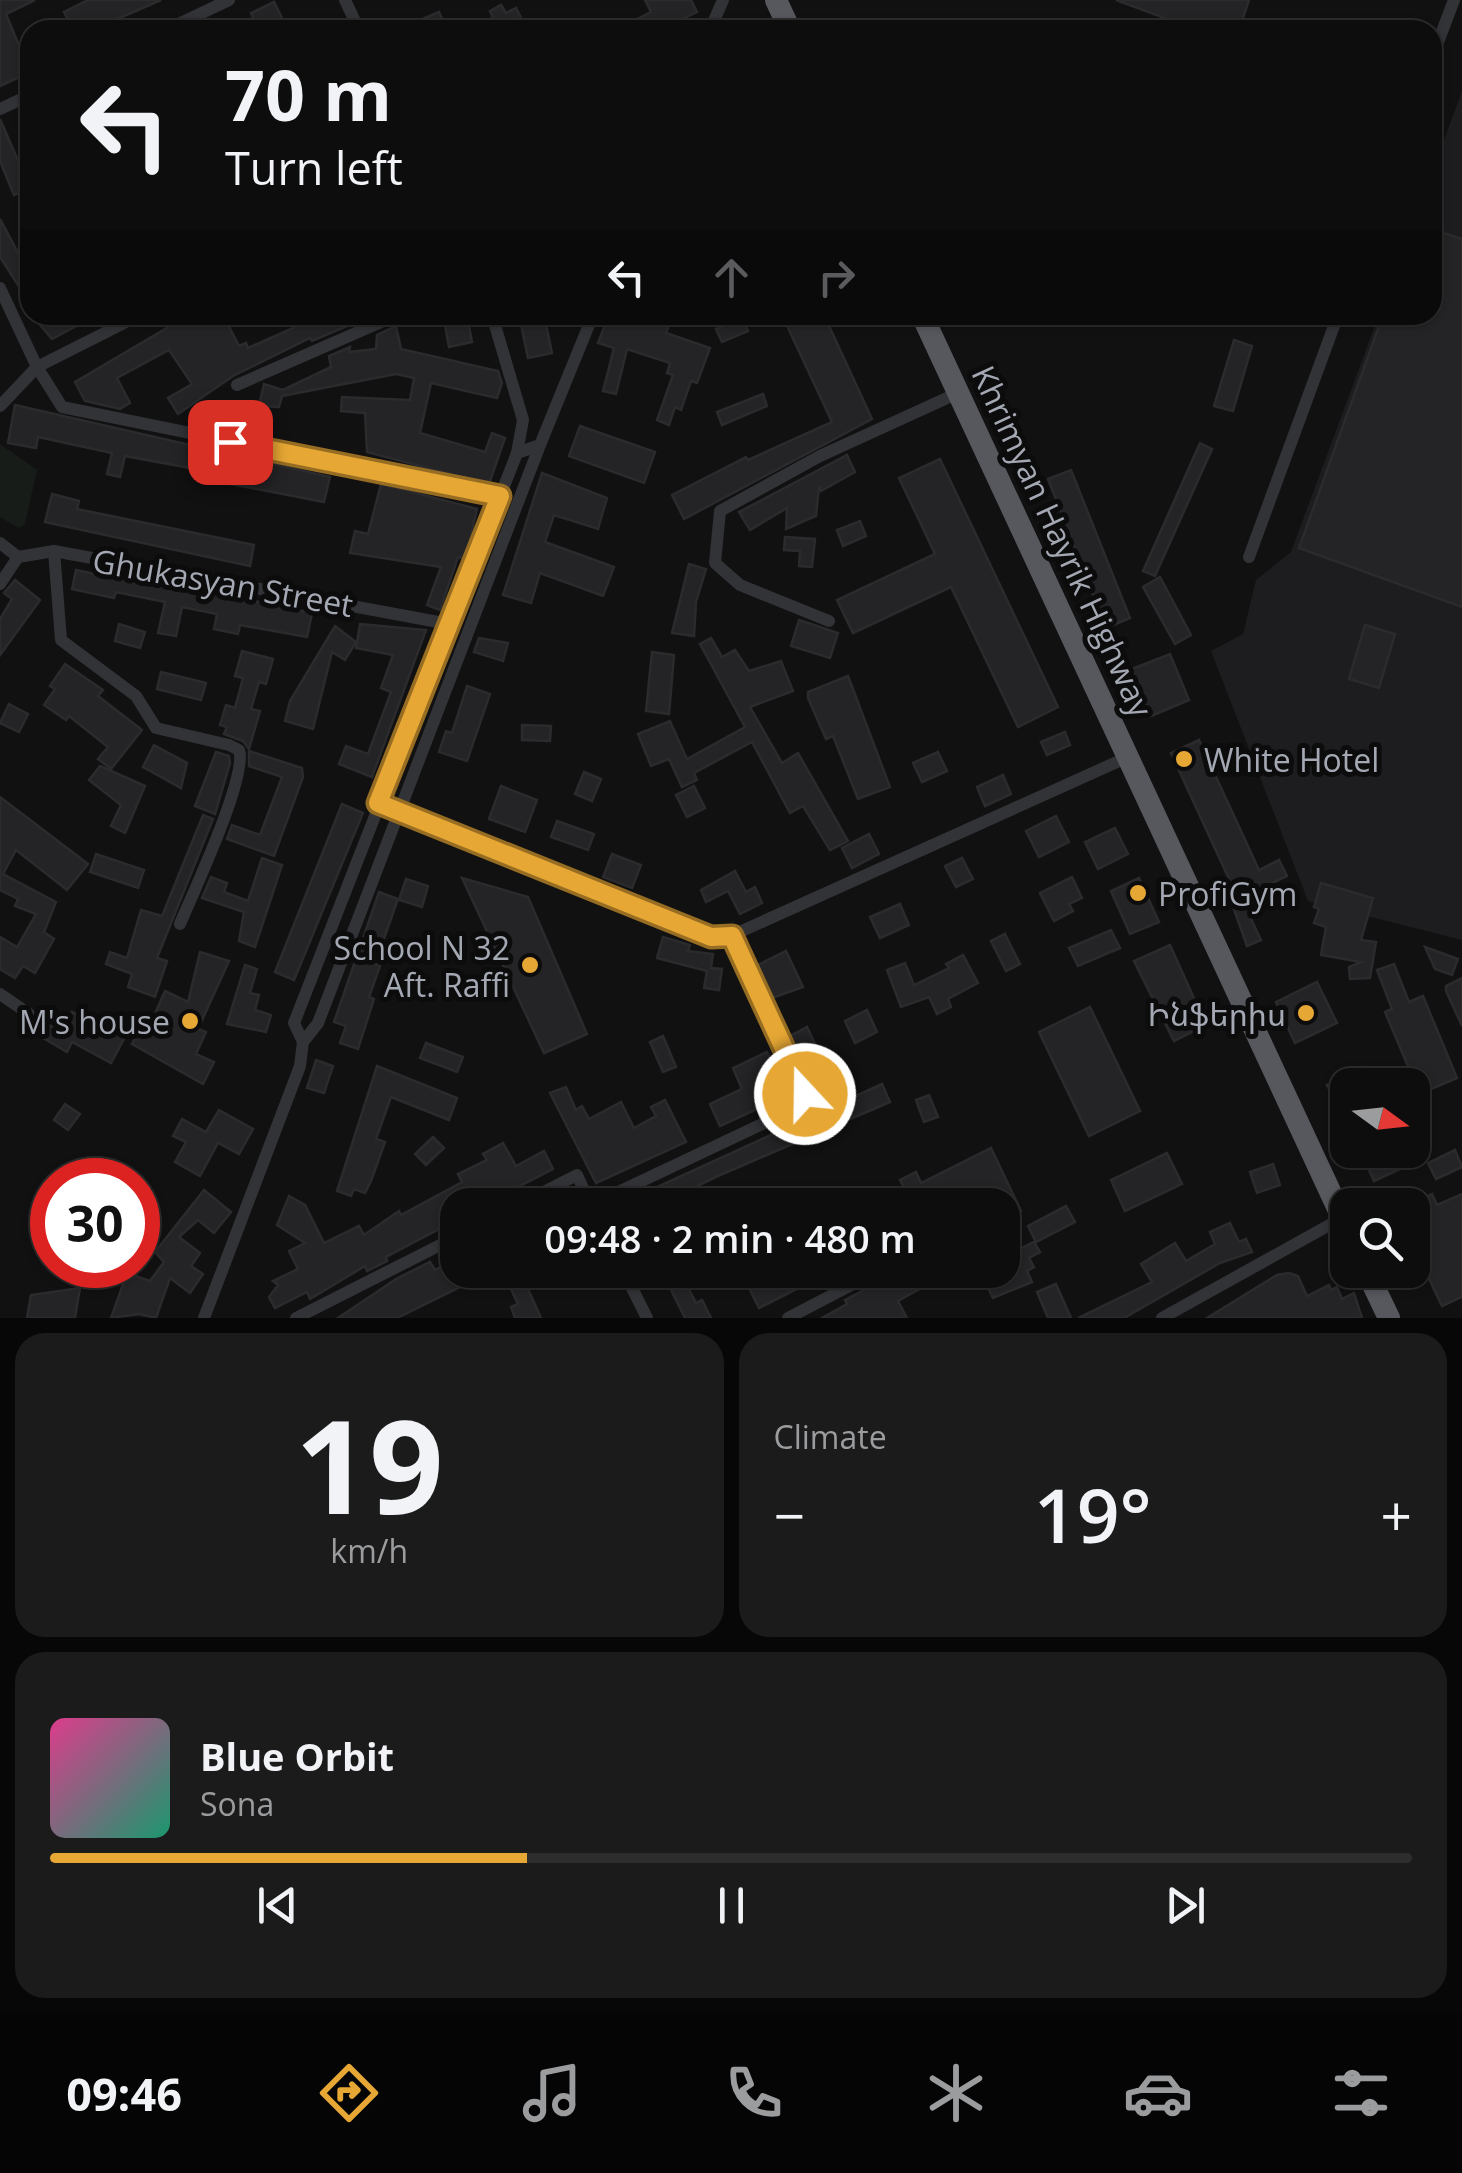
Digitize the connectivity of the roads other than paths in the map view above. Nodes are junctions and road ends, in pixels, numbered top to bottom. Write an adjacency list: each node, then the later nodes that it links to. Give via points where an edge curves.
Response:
1 (228, 0): 3 (street)
2 (1454, 0): 4 (street)
3 (187, 20)
4 (1442, 32)
5 (0, 288): 12 (street)
6 (120, 325): 12 (street)
7 (374, 325): 13 (street)
8 (495, 325): 17 (street, via 523,420)
9 (589, 325): 16 (street)
10 (927, 325): 14 (highway, Khrimyan Hayrik Highway)
11 (1334, 325): 22 (street)
12 (37, 366): 15 (street); 18 (street, via 62,408)
13 (237, 385)
14 (958, 393): 24 (street, via 820,456 720,512 715,563 740,586); 26 (highway, Khrimyan Hayrik Highway)
15 (0, 406)
16 (540, 445): 17 (street); 28 (street)
17 (517, 453): 18 (street)
18 (500, 496): 25 (street)
19 (0, 543): 21 (street)
20 (54, 551): 21 (street, Ghukasyan Street); 25 (street, Ghukasyan Street); 29 (street, via 61,640 136,696 156,728 229,745 242,758)
21 (18, 557): 23 (street)
22 (1249, 557)
23 (0, 584)
24 (829, 621)
25 (449, 624): 27 (street)
26 (1128, 757): 30 (street); 37 (highway, Khrimyan Hayrik Highway)
27 (378, 803): 28 (street); 33 (street, via 294,1024)
28 (398, 811): 30 (street, via 711,937); 33 (street, via 318,1023)
29 (180, 924)
30 (732, 936): 36 (street, via 805,1094 796,1108)
31 (0, 994): 32 (street)
32 (30, 1014)
33 (303, 1042): 43 (street, via 300,1066)
34 (551, 1188): 35 (street, via 576,1175)
35 (582, 1188)
36 (627, 1188)
37 (1330, 1192)
38 (1330, 1232): 47 (street)
39 (440, 1245): 44 (street)
40 (632, 1288): 45 (street)
41 (846, 1288): 46 (street)
42 (1374, 1288): 48 (highway)
43 (204, 1318)
44 (296, 1318)
45 (647, 1318)
46 (788, 1318)
47 (1162, 1318)
48 (1388, 1318)

